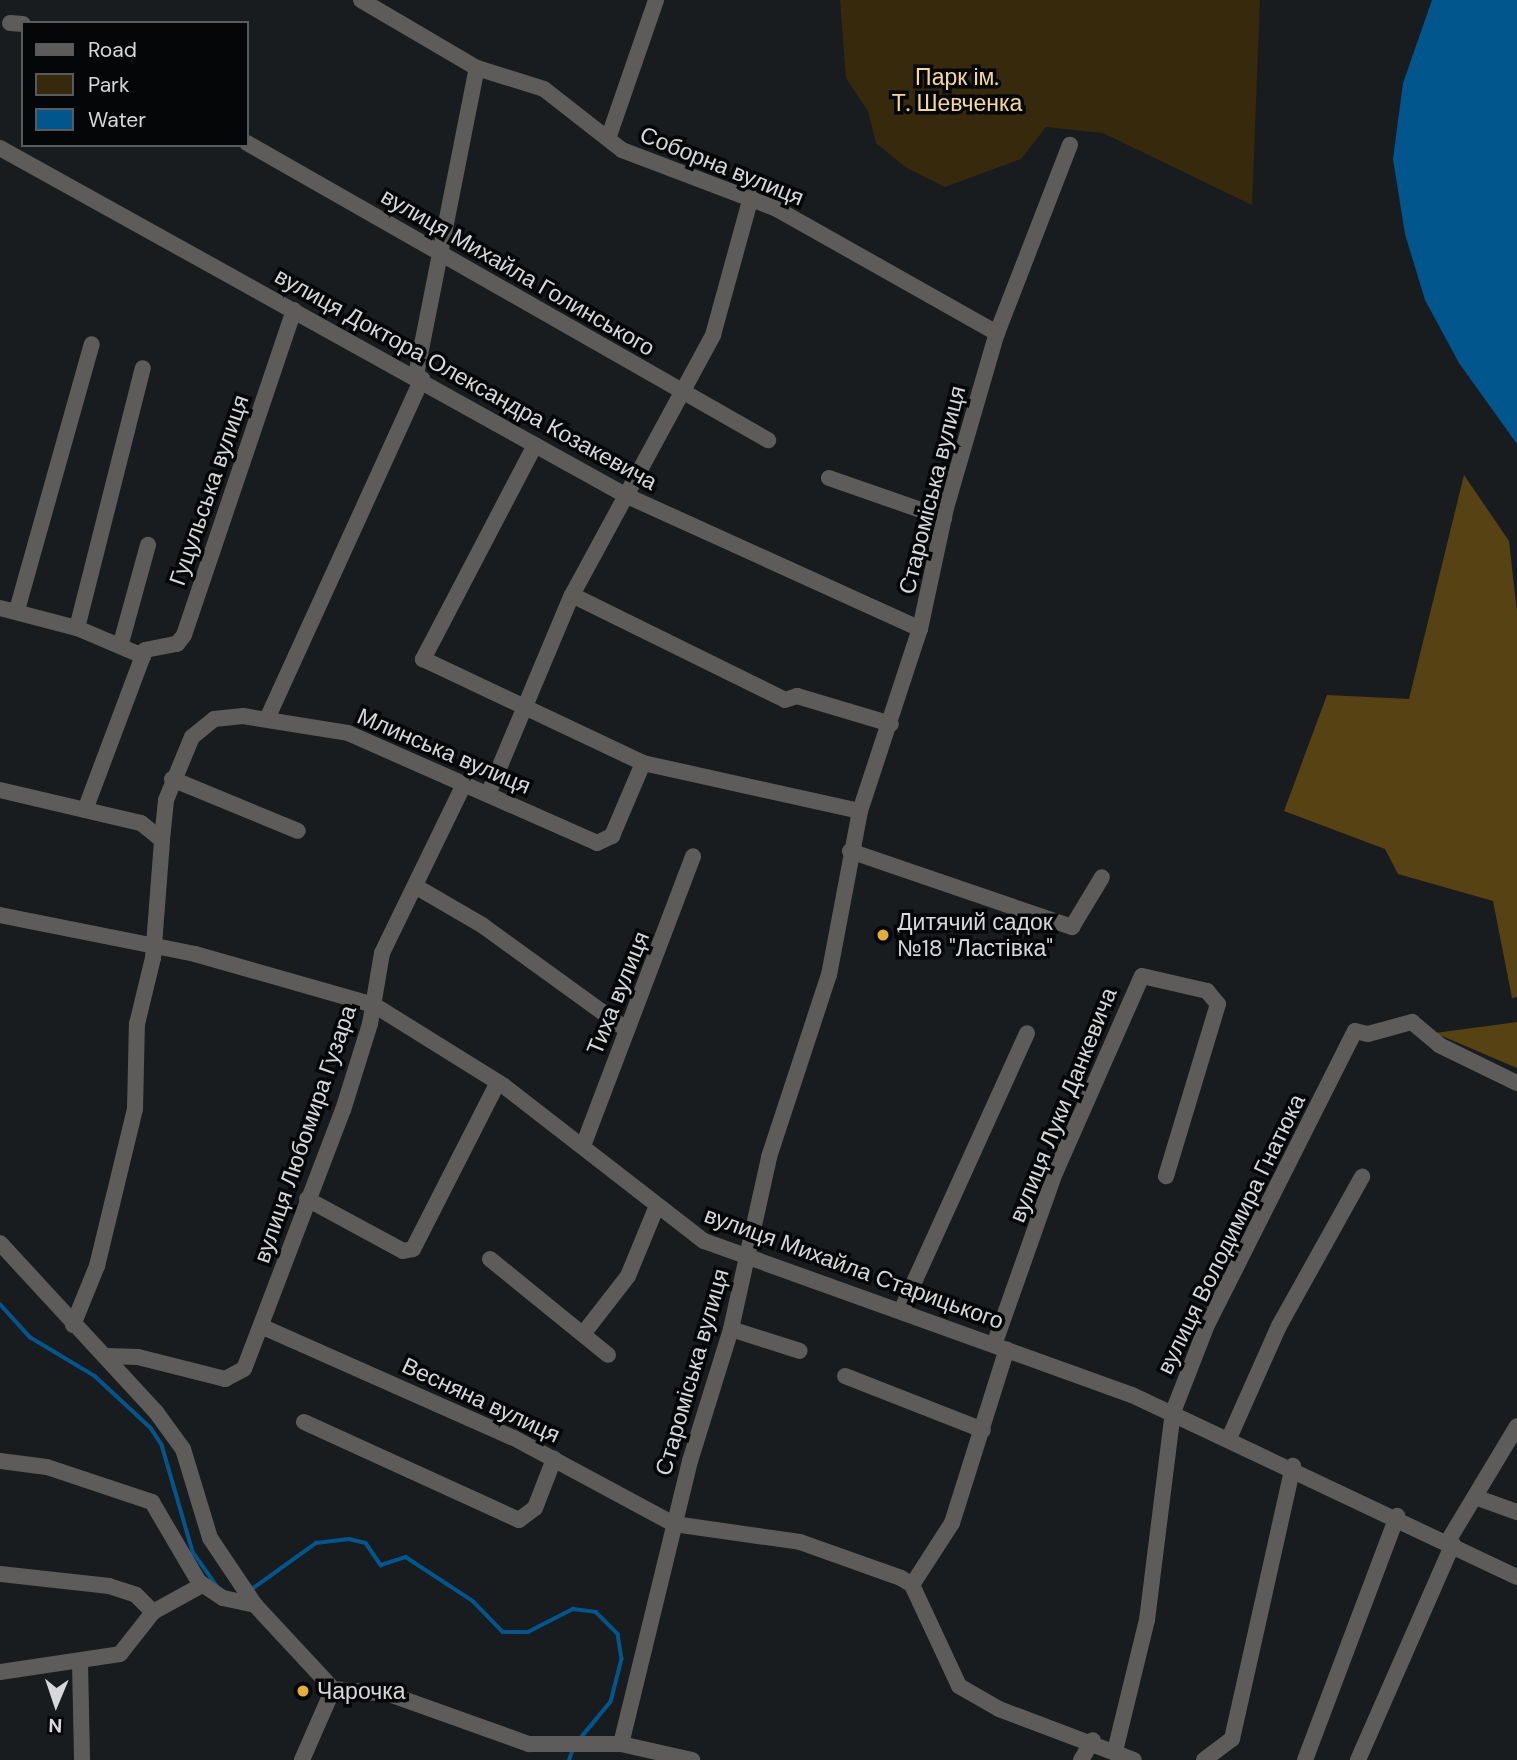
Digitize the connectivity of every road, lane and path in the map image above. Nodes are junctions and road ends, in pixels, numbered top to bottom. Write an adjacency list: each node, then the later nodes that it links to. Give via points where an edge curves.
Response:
1 (361, 0): 3 (street, Соборна вулиця)
2 (656, 0): 4 (street)
3 (477, 68): 4 (street, Соборна вулиця, via 544,89); 9 (street)
4 (609, 136): 8 (street, Соборна вулиця, via 621,150)
5 (248, 144): 9 (street, вулиця Михайла Голинського)
6 (1070, 145): 11 (street, Староміська вулиця)
7 (0, 148): 10 (street, вулиця Доктора Олександра Козакевича)
8 (751, 197): 11 (street, Соборна вулиця); 15 (street, via 713,335)
9 (440, 254): 14 (street); 15 (street, вулиця Михайла Голинського)
10 (294, 310): 14 (street, вулиця Доктора Олександра Козакевича); 28 (street, Гуцульська вулиця, via 184,635 177,645 152,645)
11 (997, 333): 20 (street, Староміська вулиця)
12 (92, 345): 24 (street)
13 (143, 368): 25 (street)
14 (419, 377): 17 (street, вулиця Доктора Олександра Козакевича); 30 (street)
15 (685, 393): 16 (street, вулиця Михайла Голинського); 19 (street)
16 (768, 440)
17 (535, 445): 19 (street, вулиця Доктора Олександра Козакевича); 29 (street, via 423,659)
18 (829, 478): 20 (street)
19 (625, 495): 22 (street); 26 (street, вулиця Доктора Олександра Козакевича)
20 (944, 518): 26 (street, Староміська вулиця)
21 (148, 545): 27 (street)
22 (572, 596): 29 (street); 31 (street, via 785,700 797,696)
23 (0, 608): 24 (street)
24 (17, 610): 25 (street)
25 (77, 628): 27 (street)
26 (920, 629): 31 (street, Староміська вулиця)
27 (121, 643): 28 (street)
28 (143, 656): 37 (street)
29 (525, 705): 32 (street); 36 (street)
30 (267, 719): 33 (street, Млинська вулиця, via 208,722 192,737); 34 (street, Млинська вулиця, via 348,733)
31 (891, 724): 38 (street, Староміська вулиця)
32 (643, 763): 36 (street, Млинська вулиця, via 603,843); 38 (street)
33 (172, 779): 39 (street); 40 (street, Млинська вулиця)
34 (464, 784): 36 (street, Млинська вулиця); 44 (street, вулиця Любомира Гузара)
35 (0, 790): 37 (street)
36 (489, 792)
37 (85, 810): 40 (street, via 141,823)
38 (860, 811): 41 (street, Староміська вулиця)
39 (298, 831)
40 (162, 840): 46 (street, Млинська вулиця)
41 (850, 851): 43 (street, via 1072,927); 58 (street, Староміська вулиця, via 829,975 769,1157)
42 (693, 856): 48 (street, Тиха вулиця)
43 (1102, 877)
44 (415, 886): 47 (street, вулиця Любомира Гузара, via 379,962); 48 (street, via 482,925)
45 (0, 915): 46 (street, вулиця Михайла Старицького)
46 (153, 945): 47 (street, вулиця Михайла Старицького); 61 (street, Млинська вулиця, via 137,1024 135,1109 97,1266)
47 (374, 1004): 50 (street, вулиця Михайла Старицького); 55 (street, вулиця Любомира Гузара)
48 (627, 1030): 52 (street, Тиха вулиця)
49 (1027, 1033): 60 (street)
50 (498, 1082): 52 (street, вулиця Михайла Старицького); 55 (street, via 413,1249 403,1251)
51 (1517, 1083): 70 (street, вулиця Володимира Гнатюка, via 1439,1045 1412,1022 1368,1034 1355,1031 1207,1325)
52 (583, 1146): 56 (street, вулиця Михайла Старицького)
53 (1166, 1176): 65 (street, вулиця Луки Данкевича, via 1218,1004 1207,991 1142,976 1055,1172)
54 (1362, 1177): 74 (street, via 1279,1326)
55 (307, 1199): 62 (street, вулиця Любомира Гузара)
56 (656, 1208): 58 (street, вулиця Михайла Старицького, via 704,1241); 64 (street, via 628,1276)
57 (0, 1243): 61 (street)
58 (748, 1256): 60 (street, вулиця Михайла Старицького); 63 (street, Староміська вулиця)
59 (490, 1259): 64 (street)
60 (901, 1311): 65 (street, вулиця Михайла Старицького)
61 (73, 1325): 68 (street)
62 (263, 1327): 68 (street, вулиця Любомира Гузара, via 244,1369 228,1379 138,1357); 75 (street, Весняна вулиця)
63 (731, 1329): 66 (street); 81 (street, Староміська вулиця)
64 (583, 1334): 67 (street)
65 (1001, 1347): 70 (street, вулиця Михайла Старицького); 73 (street, вулиця Луки Данкевича)
66 (800, 1351)
67 (608, 1355)
68 (107, 1356): 87 (street, via 181,1446 205,1530)
69 (845, 1376): 73 (street)
70 (1173, 1412): 74 (street, вулиця Михайла Старицького); 94 (street, вулиця Володимира Гнатюка, via 1147,1620)
71 (304, 1422): 75 (street, via 519,1520 535,1508)
72 (1517, 1426): 78 (street)
73 (983, 1430): 85 (street, вулиця Луки Данкевича, via 952,1523)
74 (1230, 1436): 77 (street, вулиця Михайла Старицького)
75 (554, 1459): 81 (street, Весняна вулиця)
76 (0, 1461): 86 (street, via 47,1467 152,1502)
77 (1293, 1466): 80 (street, вулиця Михайла Старицького); 101 (street, via 1232,1739)
78 (1475, 1497): 79 (street); 82 (street)
79 (1517, 1512)
80 (1397, 1516): 82 (street, вулиця Михайла Старицького); 102 (street)
81 (674, 1524): 85 (street, via 800,1542); 93 (street, Староміська вулиця)
82 (1450, 1543): 84 (street, вулиця Михайла Старицького); 103 (street)
83 (0, 1574): 88 (street, via 109,1586 136,1595)
84 (1517, 1577)
85 (912, 1585): 92 (street, via 959,1686 999,1709)
86 (202, 1586): 87 (street, via 222,1598); 88 (street)
87 (255, 1605): 91 (street)
88 (153, 1612): 89 (street, via 120,1654)
89 (80, 1662): 90 (street); 96 (street)
90 (0, 1672)
91 (332, 1689): 95 (street, via 389,1694); 97 (street)
92 (1093, 1740): 94 (street); 99 (street)
93 (621, 1745): 95 (street, via 567,1743); 98 (street)
94 (1115, 1751): 100 (street)
95 (548, 1752)
96 (82, 1760)
97 (302, 1760)
98 (692, 1760)
99 (1081, 1760)
100 (1134, 1760)
101 (1203, 1760)
102 (1305, 1760)
103 (1358, 1760)

